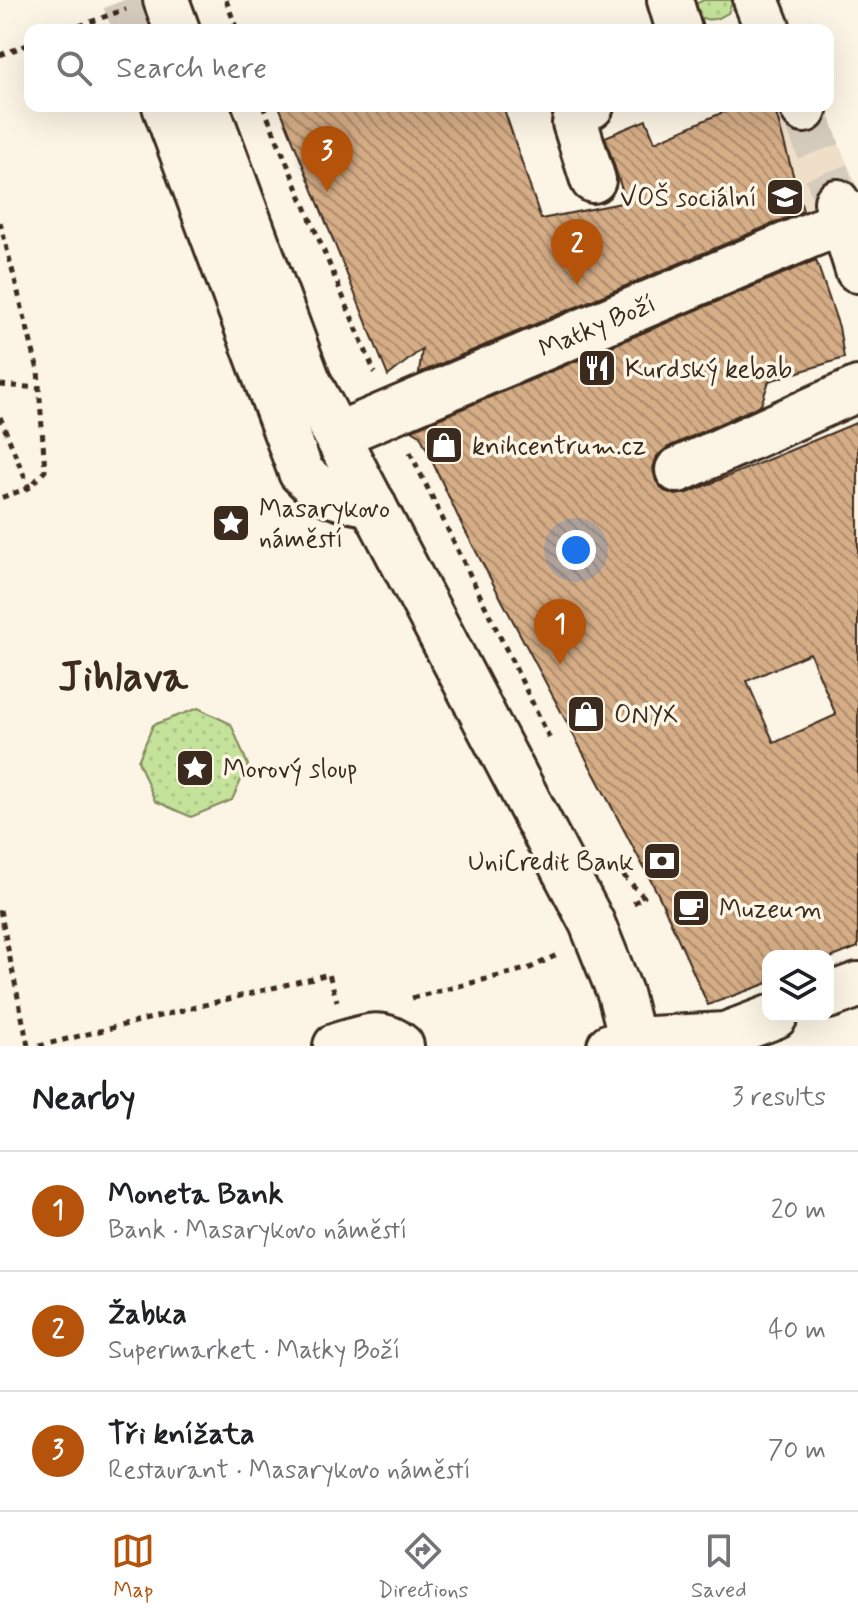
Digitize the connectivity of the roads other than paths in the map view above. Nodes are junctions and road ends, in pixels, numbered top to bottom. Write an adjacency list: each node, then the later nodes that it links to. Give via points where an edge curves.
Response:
1 (670, 0): 4 (street)
2 (152, 2): 3 (street)
3 (172, 24)
4 (677, 24)
5 (167, 112): 14 (street, via 301,472 331,497)
6 (208, 112): 12 (street, via 308,381)
7 (578, 112): 8 (street, via 575,123)
8 (593, 180)
9 (846, 213): 10 (street); 12 (street, Matky Boží)
10 (858, 270)
11 (858, 389): 13 (street)
12 (337, 435): 14 (street)
13 (678, 470)
14 (373, 504): 18 (street, via 592,923 620,993)
15 (858, 985): 16 (street)
16 (834, 994)
17 (762, 1021): 18 (street, via 725,1035)
18 (621, 1043)
19 (336, 1046): 20 (street, via 378,1034)
20 (401, 1046)

